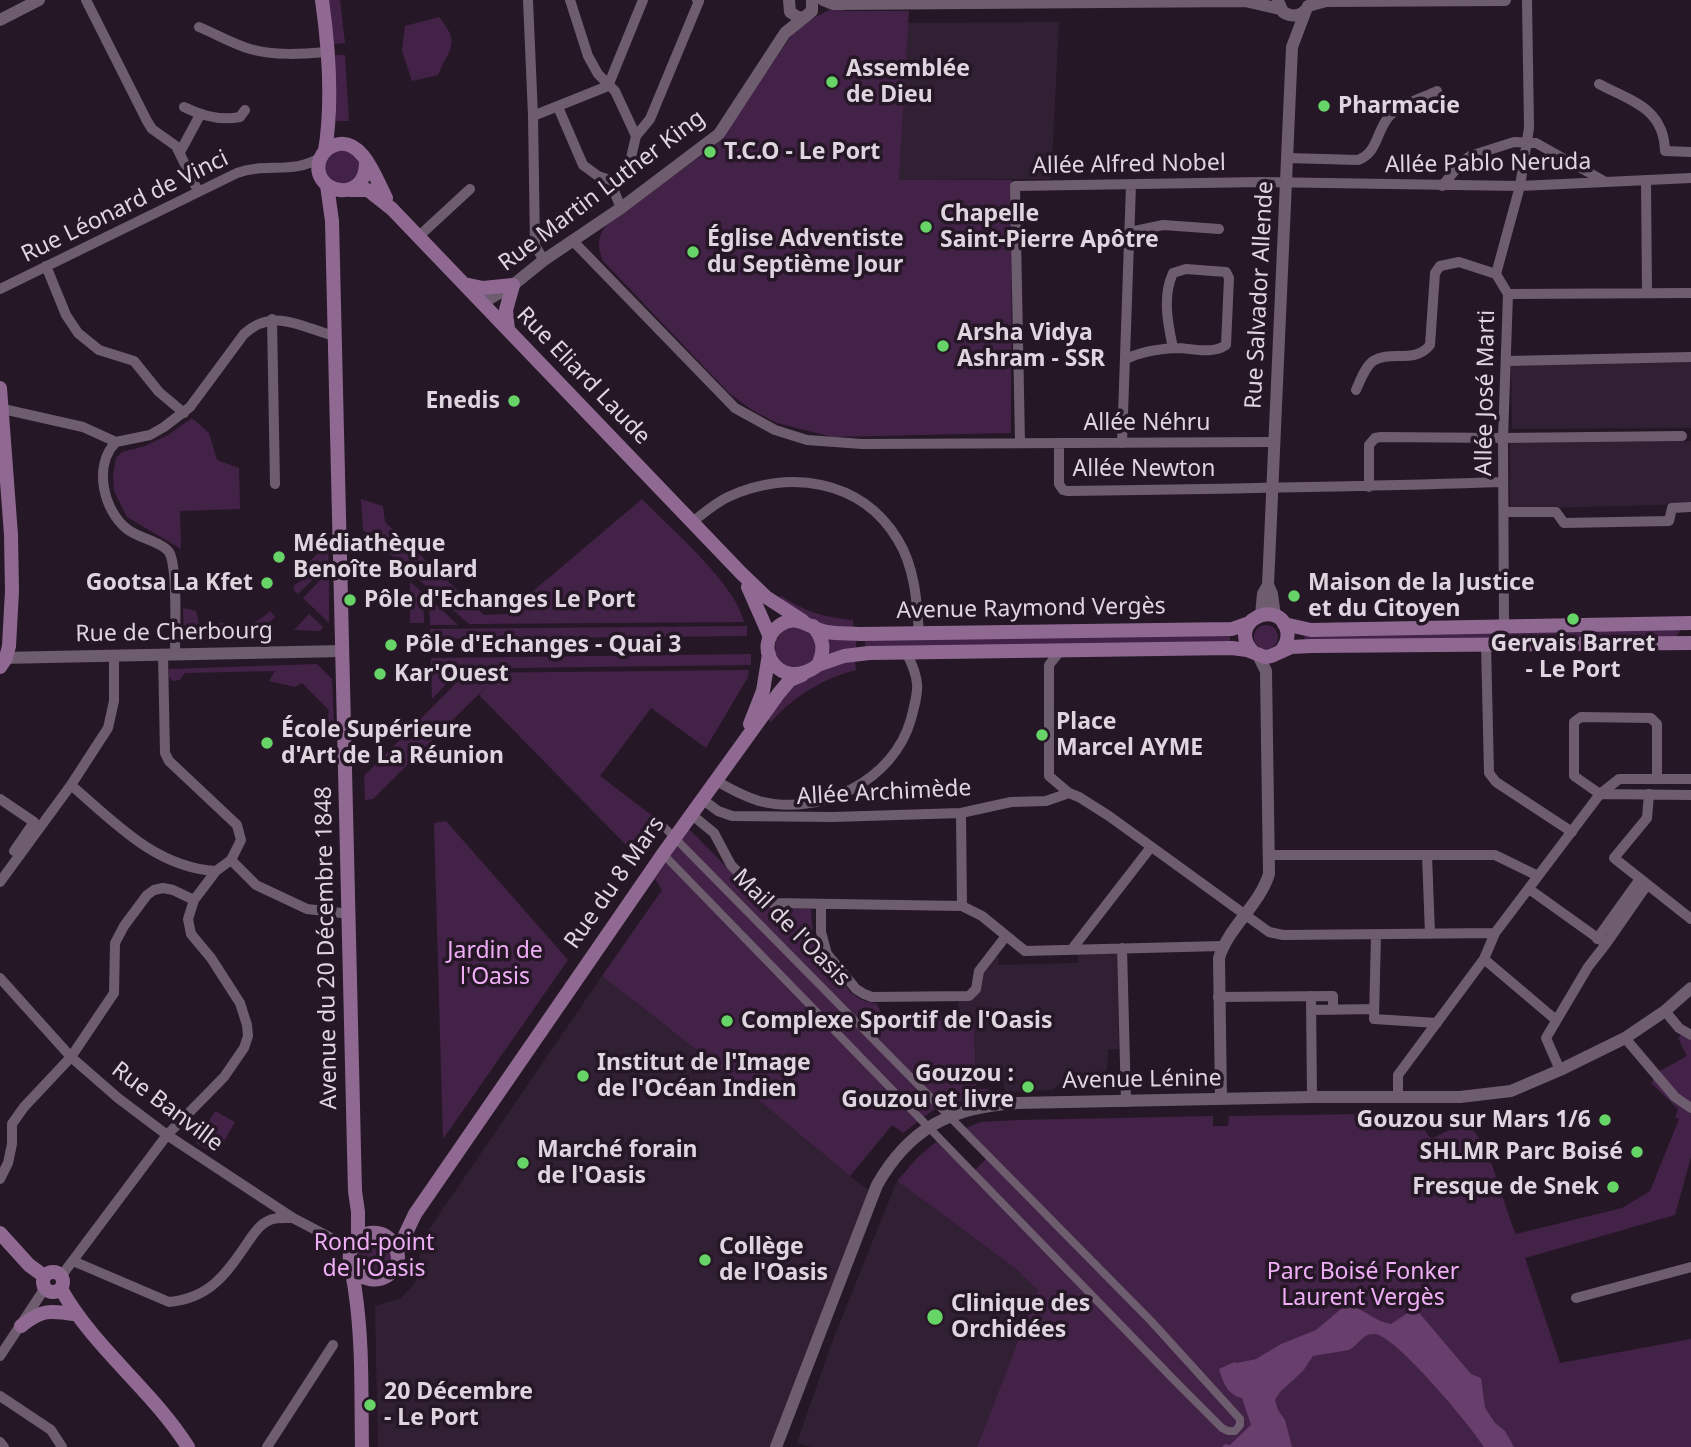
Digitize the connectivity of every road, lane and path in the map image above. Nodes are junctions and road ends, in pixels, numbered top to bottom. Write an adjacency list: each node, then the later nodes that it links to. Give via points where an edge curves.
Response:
1 (39, 0): 17 (street)
2 (86, 0): 34 (street, via 147,121)
3 (321, 0): 21 (main road)
4 (528, 0): 29 (street)
5 (570, 0): 23 (street, via 588,56)
6 (643, 0): 23 (street)
7 (1247, 0): 12 (street); 15 (street)
8 (1505, 0): 11 (street)
9 (1527, 0): 32 (street)
10 (698, 1): 31 (street, via 650,119)
11 (1326, 1): 14 (street)
12 (828, 2): 16 (street)
13 (788, 4): 16 (street, via 794,16); 19 (street, Rue Martin Luther King)
14 (1308, 5): 15 (street, via 1293,16); 20 (street, Rue Salvador Allende)
15 (1280, 7): 20 (street)
16 (809, 9): 19 (street, Rue Martin Luther King)
17 (0, 20)
18 (199, 27): 21 (street, via 264,52)
19 (785, 33): 51 (street, Rue Martin Luther King, via 719,134)
20 (1292, 47): 37 (street, Rue Salvador Allende)
21 (328, 52): 30 (main road)
22 (1599, 84): 35 (street, via 1650,111 1665,136 1665,151)
23 (608, 86): 26 (street); 31 (street, via 615,91)
24 (1437, 91): 37 (street, via 1387,118 1365,157)
25 (184, 107): 28 (street)
26 (558, 107): 29 (street); 41 (street, via 583,165)
27 (246, 110): 28 (street, via 237,118)
28 (200, 115): 34 (street)
29 (533, 116): 58 (street, via 535,246)
30 (329, 124): 33 (main road); 36 (main road)
31 (636, 136): 41 (street, via 630,162)
32 (1526, 142): 42 (street, via 1536,143); 46 (street, via 1470,156); 47 (street)
33 (346, 143): 36 (main road, via 330,146); 38 (main road, via 357,148)
34 (180, 152): 50 (street)
35 (1691, 152)
36 (319, 158): 44 (main road, via 319,174); 50 (street, Rue Léonard de Vinci, via 289,169 248,169)
37 (1287, 158): 43 (street, Rue Salvador Allende)
38 (366, 162): 49 (main road, via 362,181); 52 (main road, Rue Eliard Laude)
39 (1691, 178): 40 (street, Allée Pablo Neruda)
40 (1646, 180): 42 (street, Allée Pablo Neruda); 65 (street)
41 (616, 182): 51 (street, via 614,191)
42 (1604, 182): 47 (street, Allée Pablo Neruda)
43 (1286, 184): 45 (street, Allée Alfred Nobel); 46 (street, Allée Pablo Neruda); 83 (street, Rue Salvador Allende)
44 (327, 185): 49 (main road); 53 (main road)
45 (1132, 185): 55 (street); 84 (street, Allée Alfred Nobel, via 1015,186)
46 (1442, 186): 47 (street, Allée Pablo Neruda)
47 (1520, 186): 60 (street)
48 (470, 188): 56 (street)
49 (346, 190): 52 (main road, Rue Eliard Laude, via 368,190); 53 (main road)
50 (198, 191): 59 (street, Rue Léonard de Vinci)
51 (621, 208): 57 (street, Rue Martin Luther King)
52 (392, 209): 56 (main road, Rue Eliard Laude)
53 (332, 221): 71 (main road, Avenue du 20 Décembre 1848)
54 (1219, 229): 55 (street, via 1163,225)
55 (1130, 232): 74 (street)
56 (418, 237): 61 (main road, Rue Eliard Laude)
57 (572, 240): 58 (street, Rue Martin Luther King); 84 (street, Allée Néhru, via 719,393 775,430 834,443)
58 (544, 260): 62 (street, Rue Martin Luther King)
59 (46, 266): 64 (street, Rue Léonard de Vinci); 79 (street, via 78,332 99,350 134,361)
60 (1496, 274): 67 (street, Allée José Marti); 77 (street, via 1459,262 1440,266 1430,345 1417,355 1374,360)
61 (463, 283): 63 (main road); 68 (main road, Rue Eliard Laude)
62 (513, 285): 63 (main road); 68 (street, Rue Martin Luther King); 70 (main road, via 506,310)
63 (496, 286): 68 (main road, via 486,290)
64 (0, 289)
65 (1647, 293): 66 (street); 67 (street)
66 (1691, 293)
67 (1508, 294): 75 (street, Allée José Marti)
68 (481, 302): 70 (main road, Rue Eliard Laude)
69 (272, 319): 71 (street); 79 (street, via 243,334); 88 (street)
70 (508, 330): 93 (main road, Rue Eliard Laude)
71 (334, 336): 108 (main road, Avenue du 20 Décembre 1848)
72 (1173, 348): 72 (street, via 1217,350 1226,345 1226,272 1186,269 1173,273 1167,300); 74 (street)
73 (1691, 357): 75 (street)
74 (1126, 359): 86 (street)
75 (1507, 361): 81 (street, Allée José Marti)
76 (0, 388): 78 (main road)
77 (1356, 390)
78 (3, 409): 82 (street, via 83,427); 94 (main road)
79 (184, 413): 82 (street, via 150,435)
80 (1687, 436): 81 (street)
81 (1503, 438): 87 (street, Allée José Marti); 90 (street, via 1375,438 1369,445)
82 (116, 442): 113 (street, via 103,473 110,507 128,530 168,550 174,570)
83 (1274, 442): 86 (street, Allée Néhru); 89 (street, Rue Salvador Allende)
84 (1020, 443): 85 (street, Allée Néhru)
85 (1059, 443): 86 (street, Allée Néhru); 89 (street, Allée Newton, via 1059,484 1067,491)
86 (1122, 443)
87 (1503, 482): 90 (street, Allée Newton); 92 (street, Allée José Marti)
88 (275, 484)
89 (1272, 486): 90 (street, Allée Newton); 98 (street, Rue Salvador Allende)
90 (1369, 487)
91 (1691, 508): 92 (street, via 1672,508 1669,521 1564,523 1556,512)
92 (1505, 512): 101 (street, Allée José Marti)
93 (692, 522): 97 (main road, Rue Eliard Laude); 102 (street, via 724,499 757,486 811,482 845,492 870,509 897,539 911,573)
94 (6, 540): 96 (main road)
95 (0, 557): 96 (street)
96 (11, 569): 115 (main road, via 10,638)
97 (741, 573): 100 (main road, Rue Eliard Laude, via 766,597); 103 (main road, Rue Eliard Laude)
98 (1267, 620): 101 (main road, Avenue Raymond Vergès, via 1311,630); 102 (main road, Avenue Raymond Vergès, via 1232,629); 110 (main road, via 1287,641); 112 (main road, via 1245,635)
99 (1691, 623): 101 (main road, Avenue Raymond Vergès)
100 (808, 624): 102 (main road, Avenue Raymond Vergès, via 825,632); 103 (main road, via 795,620 780,625); 116 (main road, via 822,640)
101 (1504, 626)
102 (919, 634)
103 (770, 637): 111 (main road)
104 (1691, 643): 105 (main road)
105 (1486, 644): 110 (main road, via 1301,647); 133 (street, via 1489,772 1496,782)
106 (1032, 650): 107 (main road, Avenue Raymond Vergès); 109 (main road, Avenue Raymond Vergès); 117 (street)
107 (1061, 650): 112 (main road, Avenue Raymond Vergès, via 1224,648); 117 (street)
108 (343, 651): 113 (street, Rue de Cherbourg); 149 (main road, Avenue du 20 Décembre 1848)
109 (906, 652): 116 (main road, Avenue Raymond Vergès, via 844,656); 123 (street, via 917,672 918,693 908,729 894,753 860,786 837,797 762,802)
110 (1279, 653): 112 (main road); 118 (street)
111 (769, 654): 119 (main road, via 778,669); 120 (main road, Rue du 8 Mars, via 763,691)
112 (1256, 654): 118 (street)
113 (169, 655): 114 (street, Rue de Cherbourg); 140 (street, via 165,753 177,770 237,825 241,840)
114 (114, 656): 115 (street, Rue de Cherbourg); 124 (street, via 114,701 108,728)
115 (2, 661)
116 (818, 665): 119 (main road)
117 (1049, 665): 125 (street, via 1049,776)
118 (1266, 671): 138 (street)
119 (802, 675): 120 (main road, Rue du 8 Mars, via 784,686)
120 (735, 753): 123 (main road, Rue du 8 Mars)
121 (1657, 779): 122 (street); 126 (street, via 1619,779); 126 (street, via 1657,724 1651,718 1581,717 1574,722 1574,776)
122 (1691, 779)
123 (715, 780): 130 (main road, Rue du 8 Mars)
124 (71, 785): 141 (street, via 153,852 185,866); 143 (street)
125 (1069, 793): 131 (street, Allée Archimède, via 1046,801 1011,802); 135 (street)
126 (1600, 794): 127 (street); 133 (street)
127 (1649, 794): 128 (street); 144 (street, via 1647,818 1614,858)
128 (1691, 795)
129 (0, 799): 136 (street, via 34,822)
130 (702, 799): 131 (street, Allée Archimède, via 732,816); 132 (main road, Rue du 8 Mars)
131 (961, 813): 148 (street)
132 (691, 814): 134 (main road, Rue du 8 Mars); 147 (street, via 714,833 731,865 766,900)
133 (1572, 832): 142 (street)
134 (669, 833): 137 (main road, Rue du 8 Mars); 180 (street, Mail de l'Oasis)
135 (1151, 847): 150 (street); 159 (street)
136 (14, 851)
137 (663, 853): 181 (street, Mail de l'Oasis); 184 (main road, Rue du 8 Mars)
138 (1269, 855): 139 (street); 150 (street, via 1267,881)
139 (1427, 855): 142 (street, via 1495,855); 153 (street)
140 (232, 860): 141 (street); 149 (street, via 256,885 307,909)
141 (216, 871): 146 (street)
142 (1538, 876): 145 (street)
143 (0, 882)
144 (1644, 882): 151 (street); 156 (street)
145 (1529, 889): 152 (street); 156 (street)
146 (194, 900): 173 (street, via 173,890 154,890 147,895 115,943 114,993); 182 (street, via 188,919 191,934 240,1003 248,1036 224,1077)
147 (821, 904): 148 (street); 155 (street, via 822,942 827,954 856,989 872,997 968,996 975,989 979,971)
148 (962, 906): 155 (street)
149 (350, 914): 187 (main road, Avenue du 20 Décembre 1848, via 355,1191)
150 (1244, 914): 154 (street, via 1276,934); 157 (street)
151 (1691, 919)
152 (1494, 933): 153 (street); 160 (street)
153 (1430, 934): 154 (street)
154 (1376, 935): 165 (street)
155 (1006, 936): 159 (street, via 1025,951)
156 (1601, 941): 169 (street)
157 (1222, 946): 158 (street); 164 (street)
158 (1122, 948): 159 (street); 178 (street)
159 (1072, 949)
160 (1484, 960): 169 (street); 170 (street)
161 (0, 978): 173 (street, Rue Banville)
162 (1691, 988): 168 (street, Avenue Lénine)
163 (1311, 996): 164 (street); 166 (street); 167 (street, via 1333,996)
164 (1218, 997): 177 (street)
165 (1374, 1009): 167 (street); 170 (street, via 1374,1019)
166 (1311, 1010): 167 (street); 175 (street)
167 (1333, 1010)
168 (1665, 1011): 171 (street); 172 (street, Avenue Lénine)
169 (1556, 1020): 174 (street, via 1546,1040)
170 (1437, 1023): 176 (street, via 1398,1075)
171 (1691, 1035)
172 (1625, 1038): 174 (street, Avenue Lénine); 179 (street, via 1675,1097)
173 (71, 1057): 182 (street, Rue Banville); 183 (street, via 12,1124 8,1163)
174 (1560, 1070): 176 (street, Avenue Lénine, via 1511,1091 1474,1097)
175 (1312, 1097): 176 (street, Avenue Lénine); 177 (street, Avenue Lénine)
176 (1398, 1097)
177 (1221, 1099): 178 (street, Avenue Lénine)
178 (1125, 1102): 180 (street, Avenue Lénine, via 993,1104)
179 (1691, 1108)
180 (950, 1115): 181 (street, Avenue Lénine); 181 (street, Mail de l'Oasis, via 1196,1368 1240,1419 1235,1431 1217,1423)
181 (928, 1127): 209 (street, Avenue Lénine, via 898,1153 877,1185)
182 (167, 1135): 185 (street, Rue Banville); 190 (street)
183 (0, 1179)
184 (415, 1214): 187 (main road, Rue du 8 Mars, via 403,1225); 189 (main road, Rue du 8 Mars)
185 (293, 1217): 188 (street, Rue Banville); 190 (street, via 265,1222 216,1282 201,1294 181,1300 169,1301)
186 (0, 1233): 194 (main road)
187 (366, 1237): 188 (street, Rue Banville); 189 (main road, via 392,1241); 191 (main road, via 350,1249)
188 (333, 1239): 191 (street, Rue Banville)
189 (397, 1252): 193 (main road, via 394,1269)
190 (74, 1261): 195 (street)
191 (351, 1265): 193 (main road, via 361,1277); 197 (main road)
192 (1691, 1267): 196 (street)
193 (375, 1280): 197 (main road, via 364,1289)
194 (45, 1282): 195 (main road, via 55,1271); 199 (street)
195 (61, 1282): 198 (main road)
196 (1576, 1298)
197 (358, 1306): 208 (main road)
198 (74, 1314): 199 (main road, via 43,1312); 206 (main road)
199 (21, 1326): 201 (street)
200 (333, 1345): 207 (street)
201 (0, 1356)
202 (0, 1396): 205 (street, via 51,1430)
203 (0, 1442): 204 (street)
204 (4, 1447)
205 (62, 1447)
206 (188, 1447)
207 (267, 1447)
208 (362, 1447)
209 (776, 1447)

